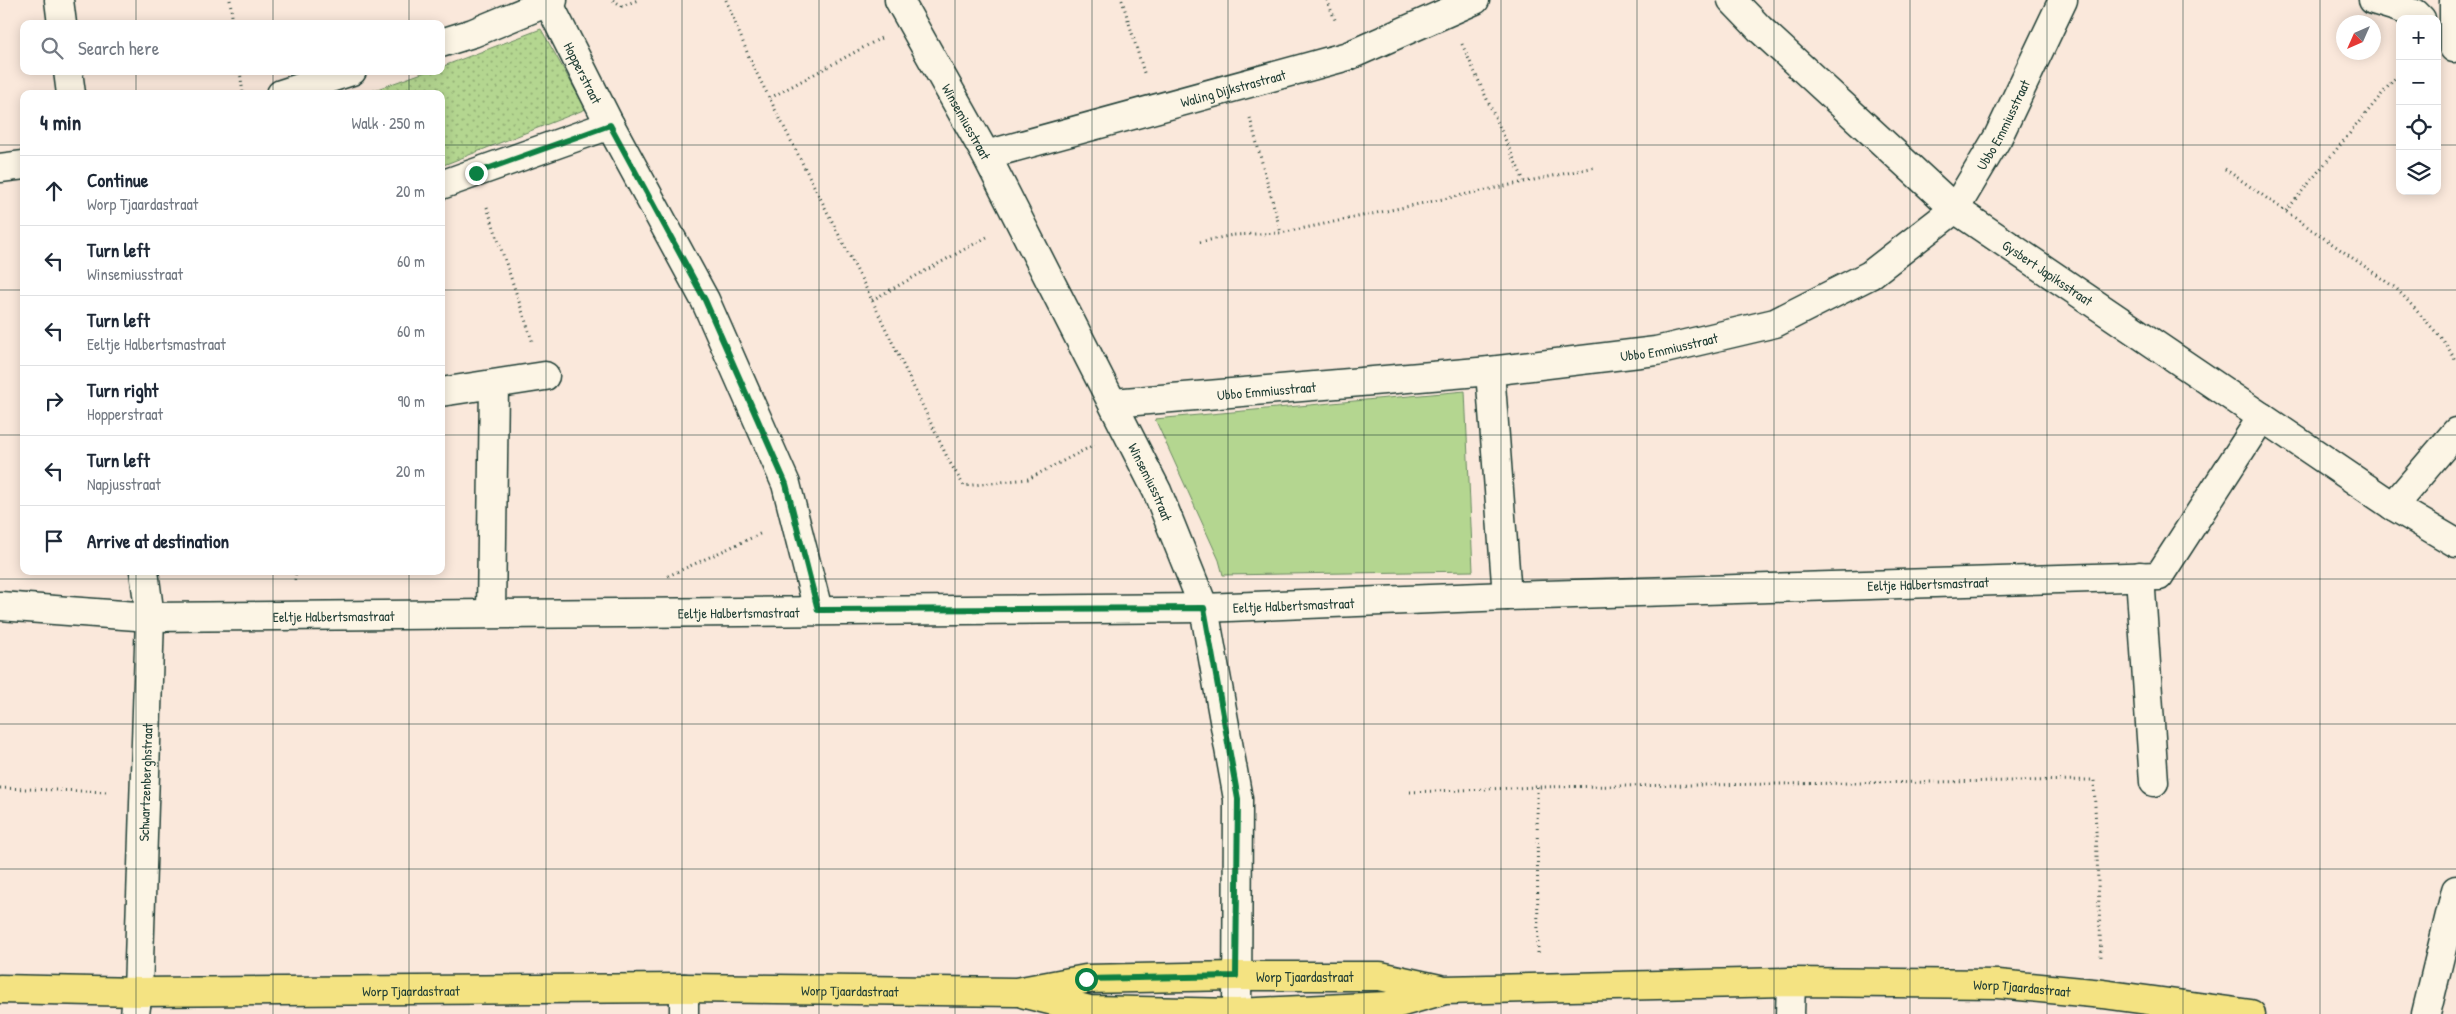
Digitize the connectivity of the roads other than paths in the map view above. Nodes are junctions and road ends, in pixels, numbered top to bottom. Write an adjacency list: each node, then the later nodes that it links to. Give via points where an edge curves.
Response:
1 (58, 0): 10 (street)
2 (1475, 0): 18 (street, Waling Dijkstrastraat, via 1348,56)
3 (1732, 0): 22 (street, Gysbert Japiksstraat, via 1760,30)
4 (2063, 0): 22 (street, Ubbo Emmiusstraat, via 1998,137)
5 (2373, 0): 9 (street)
6 (2454, 0): 12 (street)
7 (550, 1): 11 (street); 17 (street, Hopperstraat)
8 (905, 10): 18 (street, Winsemiusstraat)
9 (2415, 15)
10 (61, 20)
11 (445, 42)
12 (2449, 44)
13 (69, 75): 15 (street)
14 (340, 75): 16 (street)
15 (70, 90)
16 (293, 90)
17 (610, 125): 21 (street); 37 (street, Hopperstraat, via 705,300 786,484)
18 (986, 155): 27 (street, Winsemiusstraat)
19 (20, 166): 20 (street)
20 (0, 168)
21 (445, 185)
22 (1955, 208): 23 (street, Ubbo Emmiusstraat, via 1870,275 1775,323 1656,352); 28 (street, Gysbert Japiksstraat)
23 (1490, 371): 27 (street, Ubbo Emmiusstraat); 34 (street)
24 (544, 376): 25 (street)
25 (494, 385): 26 (street); 38 (street)
26 (445, 391)
27 (1113, 403): 36 (street, Winsemiusstraat, via 1158,491)
28 (2262, 417): 30 (street, Gysbert Japiksstraat); 33 (street, Eeltje Halbertsmastraat, via 2159,576)
29 (2456, 432): 30 (street)
30 (2393, 506): 31 (street, Gysbert Japiksstraat)
31 (2456, 544)
32 (145, 575): 39 (street, Schwartzenberghstraat)
33 (2140, 576): 34 (street, Eeltje Halbertsmastraat); 40 (street)
34 (1506, 596): 36 (street, Eeltje Halbertsmastraat)
35 (0, 606): 39 (street, Eeltje Halbertsmastraat)
36 (1204, 608): 37 (street, Eeltje Halbertsmastraat); 42 (street, Winsemiusstraat, via 1238,799)
37 (818, 610): 38 (street, Eeltje Halbertsmastraat)
38 (491, 613): 39 (street, Eeltje Halbertsmastraat)
39 (150, 617): 48 (street, Schwartzenberghstraat)
40 (2154, 782)
41 (2456, 890): 52 (street)
42 (1236, 976): 45 (main road, Worp Tjaardastraat, via 1380,976); 46 (main road, Worp Tjaardastraat, via 1086,979); 49 (street, Winsemiusstraat)
43 (1790, 982): 45 (main road, Worp Tjaardastraat); 50 (street); 51 (main road, Worp Tjaardastraat, via 1998,984)
44 (0, 989): 48 (main road, Worp Tjaardastraat)
45 (1444, 990): 49 (main road, Worp Tjaardastraat, via 1388,1006)
46 (1016, 992): 47 (main road, Worp Tjaardastraat); 49 (main road, Worp Tjaardastraat, via 1090,1010)
47 (684, 1001): 48 (main road, Worp Tjaardastraat)
48 (137, 1003)
49 (1237, 1013)
50 (1790, 1014)
51 (2252, 1014)
52 (2426, 1014)

